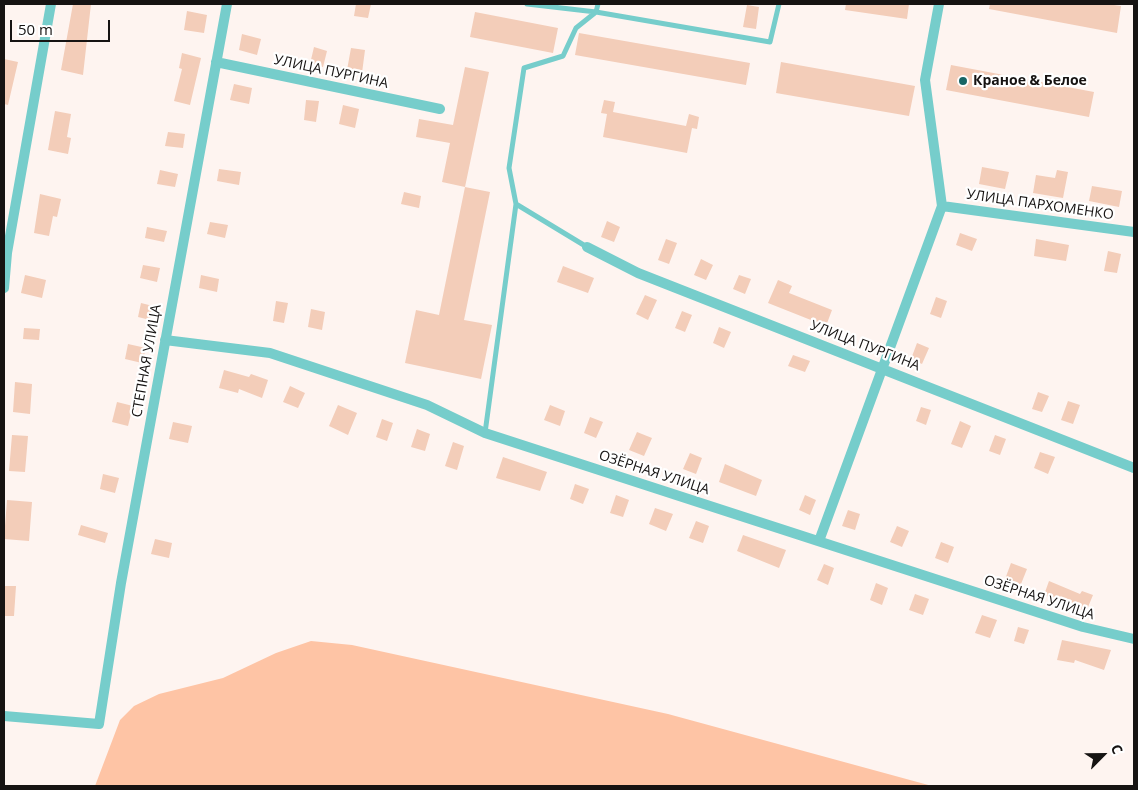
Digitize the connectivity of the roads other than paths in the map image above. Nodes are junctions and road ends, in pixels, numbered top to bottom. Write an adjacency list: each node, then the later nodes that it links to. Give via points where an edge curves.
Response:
1 (51, 4): 14 (street, via 7,253)
2 (227, 4): 8 (street, СТЕПНАЯ УЛИЦА)
3 (527, 4): 7 (lane)
4 (598, 4): 7 (lane)
5 (779, 4): 7 (lane, via 770,42)
6 (939, 4): 11 (street, via 925,80)
7 (596, 12): 10 (lane, via 576,28 563,56 524,68 509,168)
8 (216, 62): 9 (street, УЛИЦА ПУРГИНА); 15 (street, СТЕПНАЯ УЛИЦА)
9 (440, 109)
10 (516, 204): 13 (lane); 17 (lane)
11 (942, 206): 12 (street, УЛИЦА ПАРХОМЕНКО); 16 (street)
12 (1134, 232)
13 (586, 247): 16 (street, УЛИЦА ПУРГИНА, via 665,284)
14 (4, 288)
15 (165, 340): 17 (street, ОЗЁРНАЯ УЛИЦА, via 270,353 427,405); 21 (street, СТЕПНАЯ УЛИЦА, via 99,724)
16 (884, 368): 18 (street, УЛИЦА ПУРГИНА); 19 (street)
17 (485, 433): 19 (street, ОЗЁРНАЯ УЛИЦА)
18 (1134, 468)
19 (820, 541): 20 (street, ОЗЁРНАЯ УЛИЦА, via 1083,627)
20 (1134, 639)
21 (4, 716)

